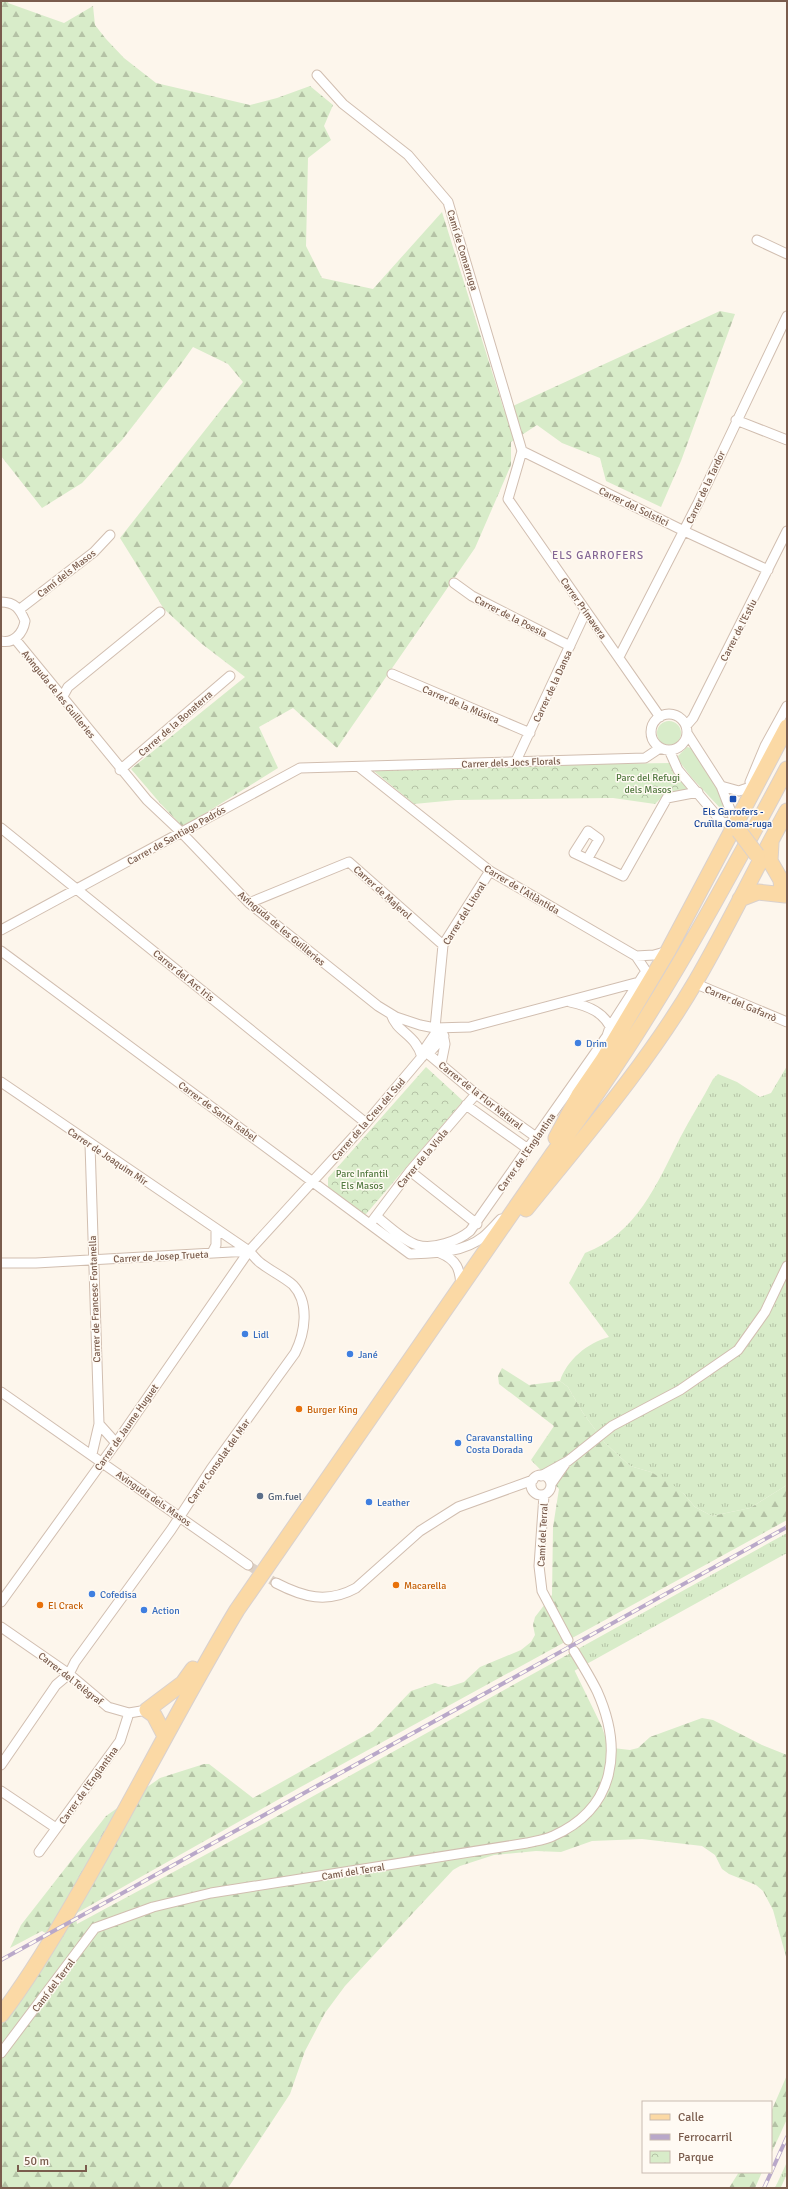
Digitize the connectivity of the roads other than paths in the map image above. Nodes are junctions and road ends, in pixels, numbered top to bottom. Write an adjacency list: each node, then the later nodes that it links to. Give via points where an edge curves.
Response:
1 (317, 75): 7 (street, Camí de Comarruga, via 344,104 408,155 448,202)
2 (757, 240): 3 (street)
3 (787, 254)
4 (787, 316): 5 (street, Carrer de la Tardor)
5 (736, 420): 6 (street); 8 (street, Carrer de la Tardor)
6 (787, 440)
7 (522, 451): 8 (street, Carrer del Solstici); 15 (street, Carrer Primavera, via 508,499)
8 (684, 531): 11 (street, Carrer del Solstici); 20 (street, Carrer de la Tardor)
9 (787, 531): 11 (street, Carrer de l'Estiu)
10 (110, 535): 14 (street, Camí dels Masos, via 94,552)
11 (768, 570): 27 (street, Carrer de l'Estiu)
12 (454, 583): 19 (street, Carrer de la Poesia, via 472,596)
13 (1, 602): 14 (street, via 9,602)
14 (20, 609): 17 (street, via 25,621 24,627)
15 (586, 611): 19 (street, Carrer de la Dansa); 20 (street, Carrer Primavera)
16 (160, 612): 23 (street, via 68,687)
17 (15, 639): 18 (street, via 9,642); 23 (street, Avinguda de les Guilleries)
18 (1, 641)
19 (570, 646): 28 (street, Carrer de la Dansa)
20 (619, 657): 25 (street, Carrer Primavera)
21 (392, 674): 28 (street, Carrer de la Música)
22 (230, 676): 33 (street, Carrer de la Bonaterra)
23 (63, 696): 33 (street, Avinguda de les Guilleries)
24 (787, 706): 35 (street, via 765,746)
25 (660, 717): 27 (street, via 673,715 682,720); 29 (street, via 654,722 651,734 653,740)
26 (787, 727): 35 (main road)
27 (686, 730): 29 (street, via 681,745); 34 (street)
28 (530, 732): 30 (street, Carrer de la Dansa)
29 (665, 749): 30 (street, Carrer dels Jocs Florals, via 644,758); 36 (street, via 678,770)
30 (516, 761): 31 (street, Carrer dels Jocs Florals)
31 (359, 767): 40 (street, Carrer de Santiago Padrós, via 300,768); 44 (street, Carrer de l'Atlàntida)
32 (787, 769): 71 (main road, via 711,912 664,992 583,1115)
33 (120, 770): 40 (street, Avinguda de les Guilleries)
34 (721, 786): 35 (street, via 732,790); 39 (street)
35 (752, 787): 39 (main road)
36 (698, 792): 39 (street, via 721,821); 42 (street, via 667,798 623,876)
37 (787, 811): 41 (main road)
38 (1, 828): 45 (street, Carrer del Arc Iris)
39 (737, 828): 43 (main road, bridge); 52 (main road, via 725,842)
40 (180, 832): 45 (street, Carrer de Santiago Padrós); 48 (street, Avinguda de les Guilleries)
41 (771, 839): 43 (main road); 46 (main road, via 770,861 781,880)
42 (588, 858)
43 (759, 858): 46 (main road); 47 (main road)
44 (490, 872): 50 (street, Carrer del Litoral); 53 (street, Carrer de l'Atlàntida)
45 (79, 889): 49 (street, Carrer de Santiago Padrós); 67 (street, Carrer del Arc Iris)
46 (784, 893): 47 (main road, via 758,892)
47 (740, 899): 56 (main road)
48 (249, 903): 50 (street, Carrer de Majerol, via 349,862); 58 (street, Avinguda de les Guilleries)
49 (1, 930)
50 (443, 945): 60 (street, Carrer del Litoral)
51 (1, 951): 73 (street, Carrer de Santa Isabel)
52 (668, 951): 53 (street); 54 (main road)
53 (636, 956): 54 (street, Carrer de l'Atlàntida)
54 (651, 972): 55 (street, Carrer de l'Englantina); 61 (main road)
55 (639, 982): 57 (street, Avinguda de les Guilleries); 61 (street, Carrer de l'Englantina)
56 (694, 983): 59 (street, Carrer del Gafarrò); 75 (main road, via 651,1050 597,1122 522,1214)
57 (569, 1002): 60 (street, Avinguda de les Guilleries, via 470,1027); 61 (street, Avinguda de les Guilleries, via 596,1011 606,1019)
58 (391, 1014): 60 (street, Avinguda de les Guilleries, via 407,1022); 62 (street, via 393,1021 415,1041)
59 (787, 1022)
60 (440, 1030): 62 (street, Carrer de la Creu del Sud, via 430,1052); 63 (street, via 445,1044)
61 (613, 1033): 68 (street, Carrer de l'Englantina, via 606,1036); 71 (main road, via 556,1139)
62 (424, 1055): 63 (street, Carrer de la Flor Natural); 67 (street, Carrer de la Creu del Sud)
63 (441, 1064): 65 (street, Carrer de la Flor Natural)
64 (1, 1082): 69 (street, Carrer de Joaquim Mir)
65 (476, 1094): 66 (street, Carrer de la Viola); 68 (street, Carrer de la Flor Natural)
66 (466, 1106): 70 (street, Carrer de la Flor Natural); 72 (street, Carrer de la Viola)
67 (366, 1123): 73 (street, Carrer de la Creu del Sud)
68 (536, 1137): 70 (street, Carrer de l'Englantina)
69 (90, 1144): 78 (street, Carrer de Joaquim Mir); 82 (street, Carrer de Francesc Fontanella)
70 (528, 1149): 77 (street, Carrer de l'Englantina)
71 (552, 1155): 75 (main road)
72 (410, 1171): 74 (street, Carrer de la Viola); 77 (street)
73 (313, 1181): 76 (street, Carrer de Santa Isabel); 79 (street, Carrer de la Creu del Sud)
74 (376, 1216): 76 (street, Carrer de la Viola); 77 (street, Carrer de l'Englantina, via 412,1243 422,1246 463,1237)
75 (510, 1217): 81 (street, Carrer de Santa Isabel, via 506,1215 482,1238); 85 (main road)
76 (370, 1224): 81 (street, Carrer de Santa Isabel, via 410,1254)
77 (477, 1224)
78 (216, 1229): 79 (street, Carrer de Joaquim Mir); 80 (street, via 216,1245)
79 (249, 1250): 80 (street, Carrer de Josep Trueta); 88 (street, Carrer de Jaume Huguet); 95 (street, Carrer Consolat del Mar, via 260,1263 293,1286 303,1303 304,1323 300,1343 296,1353 211,1469)
80 (212, 1253): 82 (street, Carrer de Josep Trueta)
81 (440, 1253): 85 (street, via 450,1257 457,1264)
82 (93, 1260): 83 (street, Carrer de Josep Trueta); 87 (street, Carrer de Francesc Fontanella)
83 (1, 1263)
84 (787, 1266): 90 (street, via 765,1312 738,1350 680,1390 612,1426)
85 (461, 1287): 102 (main road, via 310,1503)
86 (1, 1392): 89 (street, Avinguda dels Masos)
87 (99, 1424): 88 (street); 89 (street, Carrer de Francesc Fontanella)
88 (116, 1443): 91 (street, Carrer de Jaume Huguet)
89 (92, 1454): 91 (street, Avinguda dels Masos)
90 (568, 1461): 92 (street); 93 (street)
91 (102, 1462): 95 (street, Avinguda dels Masos); 98 (street, Carrer de Jaume Huguet)
92 (535, 1481): 93 (street, via 546,1477); 94 (street, via 536,1493); 97 (street, via 458,1507 420,1531 359,1584 337,1595 308,1597)
93 (551, 1484): 94 (street, via 550,1490)
94 (544, 1495): 100 (street, Camí del Terral, via 539,1566 542,1591)
95 (180, 1517): 96 (street, Avinguda dels Masos); 103 (street, Carrer Consolat del Mar, via 75,1662)
96 (248, 1565)
97 (276, 1583)
98 (1, 1602)
99 (1, 1627): 103 (street, Carrer del Telègraf)
100 (568, 1640)
101 (574, 1651): 112 (street, Camí del Terral, via 597,1692 610,1733 612,1754 610,1774 600,1797 570,1828 552,1837 527,1844 211,1893 153,1907 95,1928)
102 (211, 1653): 104 (main road, via 199,1661 183,1683); 106 (main road)
103 (69, 1674): 105 (street, Carrer del Telègraf, via 108,1707); 107 (street, Carrer Consolat del Mar, via 56,1685)
104 (147, 1710): 105 (street, Carrer del Telègraf); 106 (main road, via 154,1715)
105 (129, 1713): 109 (street, Carrer de l'Englantina, via 120,1741)
106 (165, 1736): 111 (main road, via 110,1840 64,1919)
107 (1, 1765)
108 (1, 1791): 109 (street)
109 (56, 1828): 110 (street, Carrer de l'Englantina)
110 (39, 1852)
111 (1, 2015)
112 (1, 2053)

